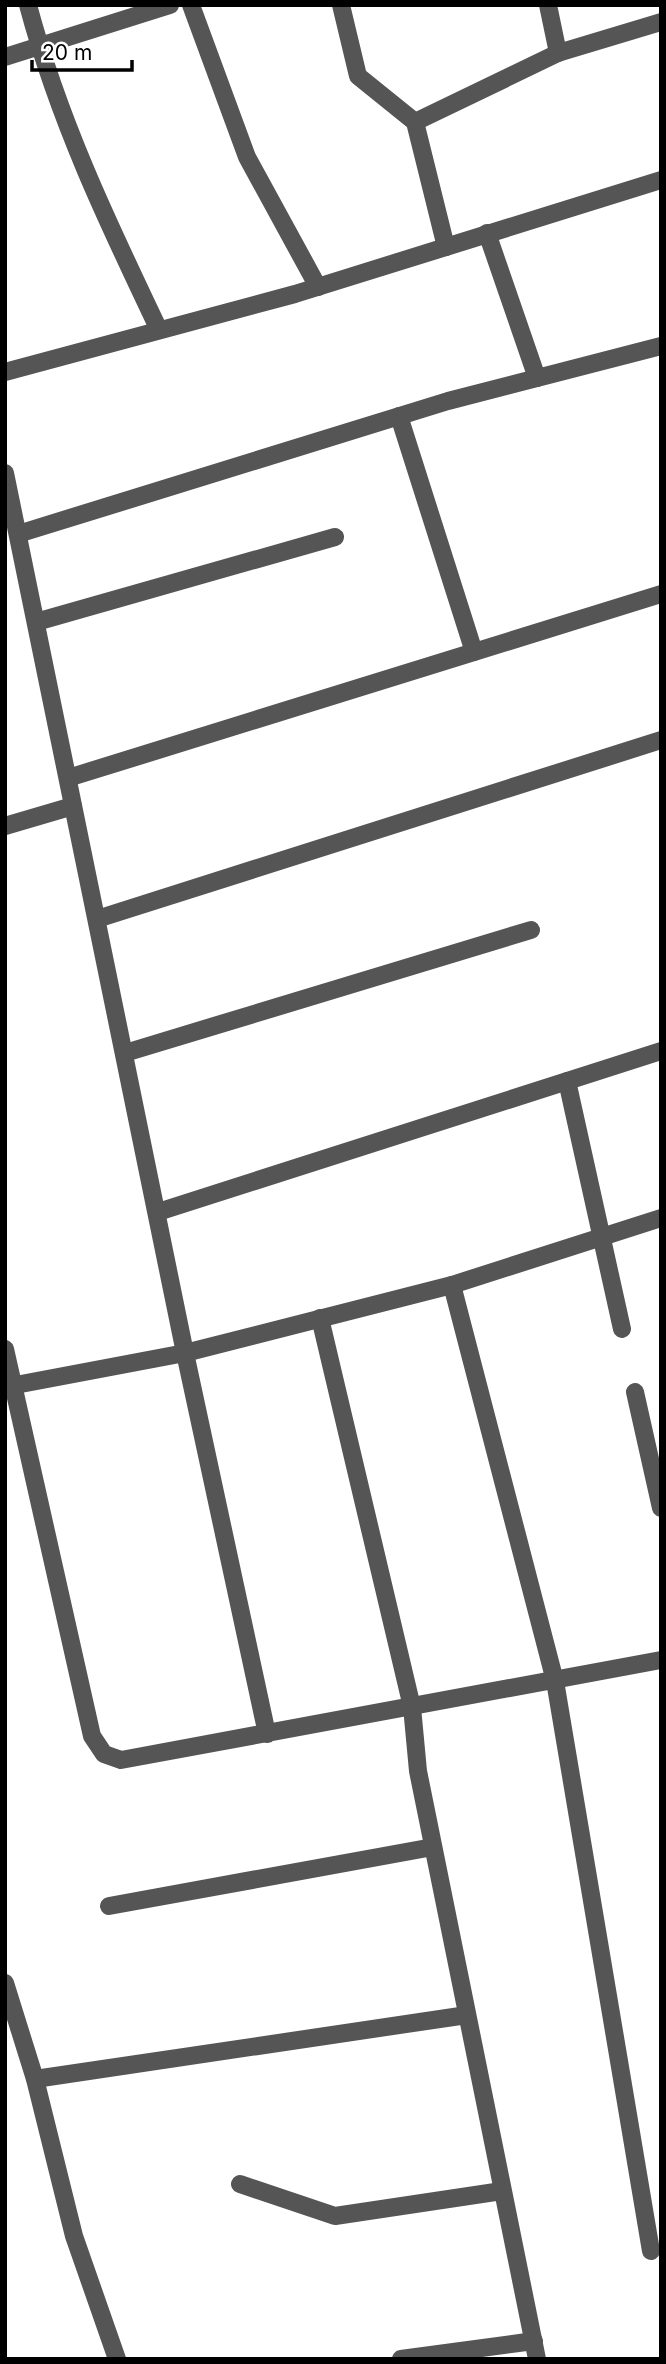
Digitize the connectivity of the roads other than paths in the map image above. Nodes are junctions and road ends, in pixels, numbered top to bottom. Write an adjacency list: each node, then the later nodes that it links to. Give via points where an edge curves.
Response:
1 (28, 5): 7 (street)
2 (169, 5): 7 (street)
3 (191, 5): 14 (street, via 247,157)
4 (341, 5): 10 (street, via 358,76)
5 (548, 5): 8 (street)
6 (661, 22): 8 (street)
7 (39, 47): 9 (street); 15 (street, via 88,181)
8 (558, 53): 10 (street)
9 (5, 57)
10 (415, 122): 13 (street)
11 (661, 180): 12 (street)
12 (487, 233): 13 (street); 18 (street)
13 (446, 247): 14 (street)
14 (317, 286): 15 (street)
15 (159, 330): 17 (street)
16 (661, 346): 18 (street)
17 (5, 372)
18 (537, 378): 19 (street)
19 (399, 416): 21 (street); 25 (street)
20 (5, 473): 21 (street)
21 (18, 534): 24 (street)
22 (335, 537): 24 (street)
23 (661, 594): 25 (street)
24 (36, 622): 27 (street)
25 (474, 652): 27 (street)
26 (661, 740): 30 (street)
27 (68, 778): 28 (street)
28 (73, 806): 29 (street); 30 (street)
29 (5, 826)
30 (97, 919): 33 (street)
31 (531, 930): 33 (street)
32 (661, 1051): 34 (street)
33 (125, 1053): 35 (street)
34 (567, 1081): 35 (street); 37 (street)
35 (158, 1212): 42 (street)
36 (661, 1218): 37 (street)
37 (601, 1238): 38 (street); 40 (street)
38 (452, 1285): 39 (street); 47 (street)
39 (320, 1318): 42 (street); 48 (street)
40 (622, 1329)
41 (5, 1349): 43 (street)
42 (185, 1353): 43 (street); 49 (street)
43 (9, 1387): 49 (street, via 92,1736 104,1754 121,1760)
44 (635, 1392): 45 (street)
45 (661, 1508)
46 (661, 1660): 47 (street)
47 (555, 1681): 48 (street); 57 (street)
48 (412, 1707): 49 (street); 50 (street, via 418,1771)
49 (267, 1734)
50 (433, 1847): 51 (street); 53 (street)
51 (109, 1906)
52 (5, 1983): 54 (street)
53 (467, 2014): 54 (street); 56 (street)
54 (36, 2079): 59 (street, via 74,2236)
55 (240, 2183): 56 (street, via 335,2216)
56 (502, 2191): 58 (street)
57 (651, 2251)
58 (534, 2341): 60 (street); 61 (street)
59 (117, 2359)
60 (401, 2359)
61 (537, 2359)

